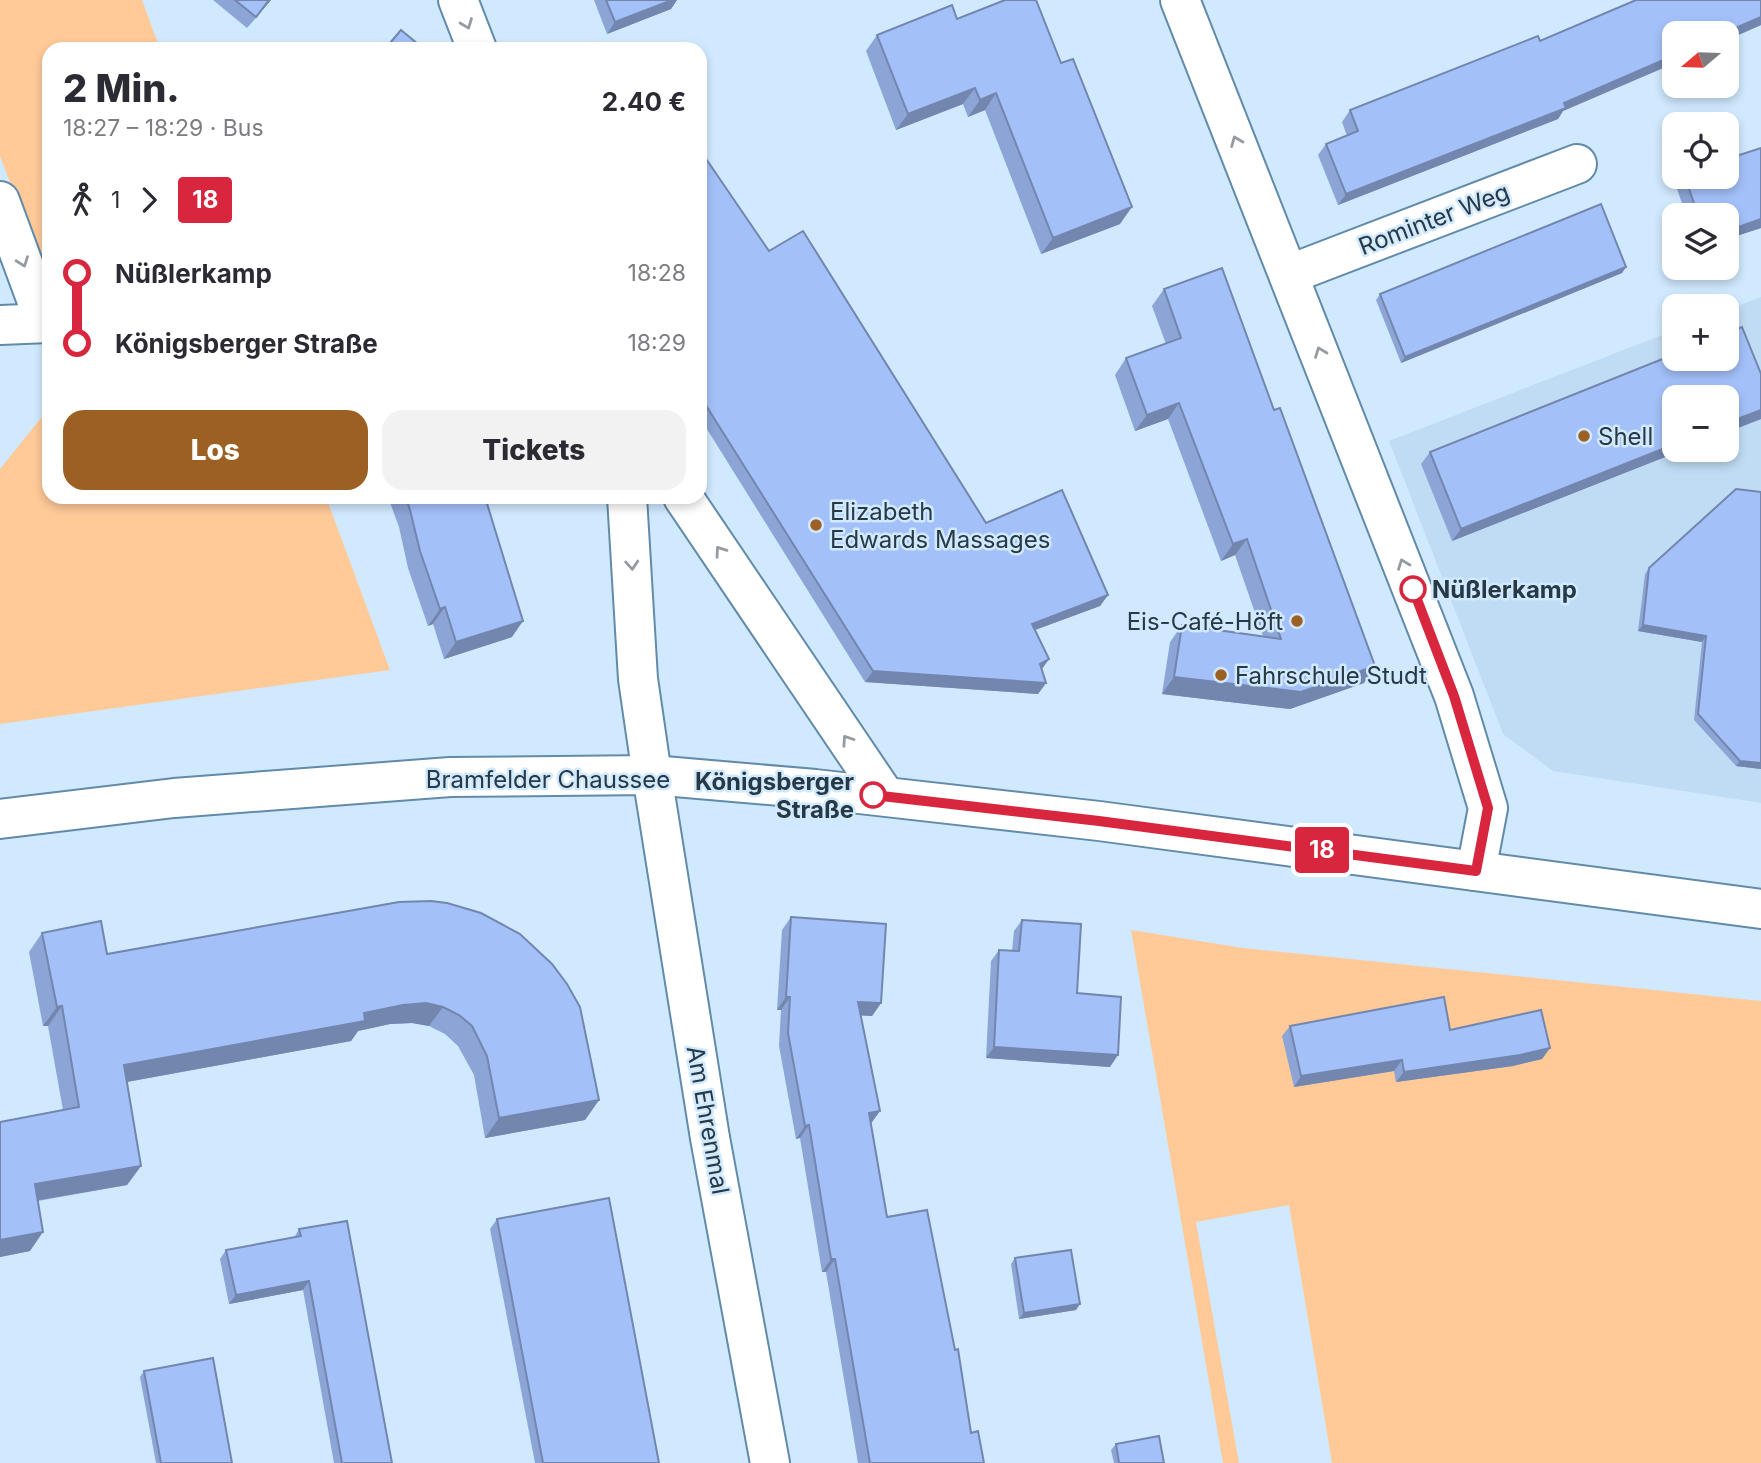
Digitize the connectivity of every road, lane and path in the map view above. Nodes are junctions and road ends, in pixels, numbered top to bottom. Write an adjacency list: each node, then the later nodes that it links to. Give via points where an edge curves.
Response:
1 (458, 0): 3 (street, one-way to 3)
2 (1180, 0): 6 (street, one-way to 2)
3 (474, 42)
4 (1577, 164): 6 (street, Rominter Weg)
5 (0, 201): 7 (street, one-way to 7)
6 (1290, 274): 15 (street, one-way to 6, via 1488,808 1454,696)
7 (42, 310)
8 (42, 323): 9 (street)
9 (0, 325)
10 (626, 504): 12 (street, one-way to 12, via 638,679)
11 (688, 504): 13 (street, one-way to 11)
12 (652, 775): 13 (street, Bramfelder Chaussee); 14 (street, Bramfelder Chaussee, via 450,777 174,798); 17 (street, Am Ehrenmal, via 710,1138)
13 (886, 796): 15 (street, Bramfelder Chaussee)
14 (0, 819)
15 (1476, 871): 16 (street, Bramfelder Chaussee)
16 (1761, 909)
17 (769, 1463)

